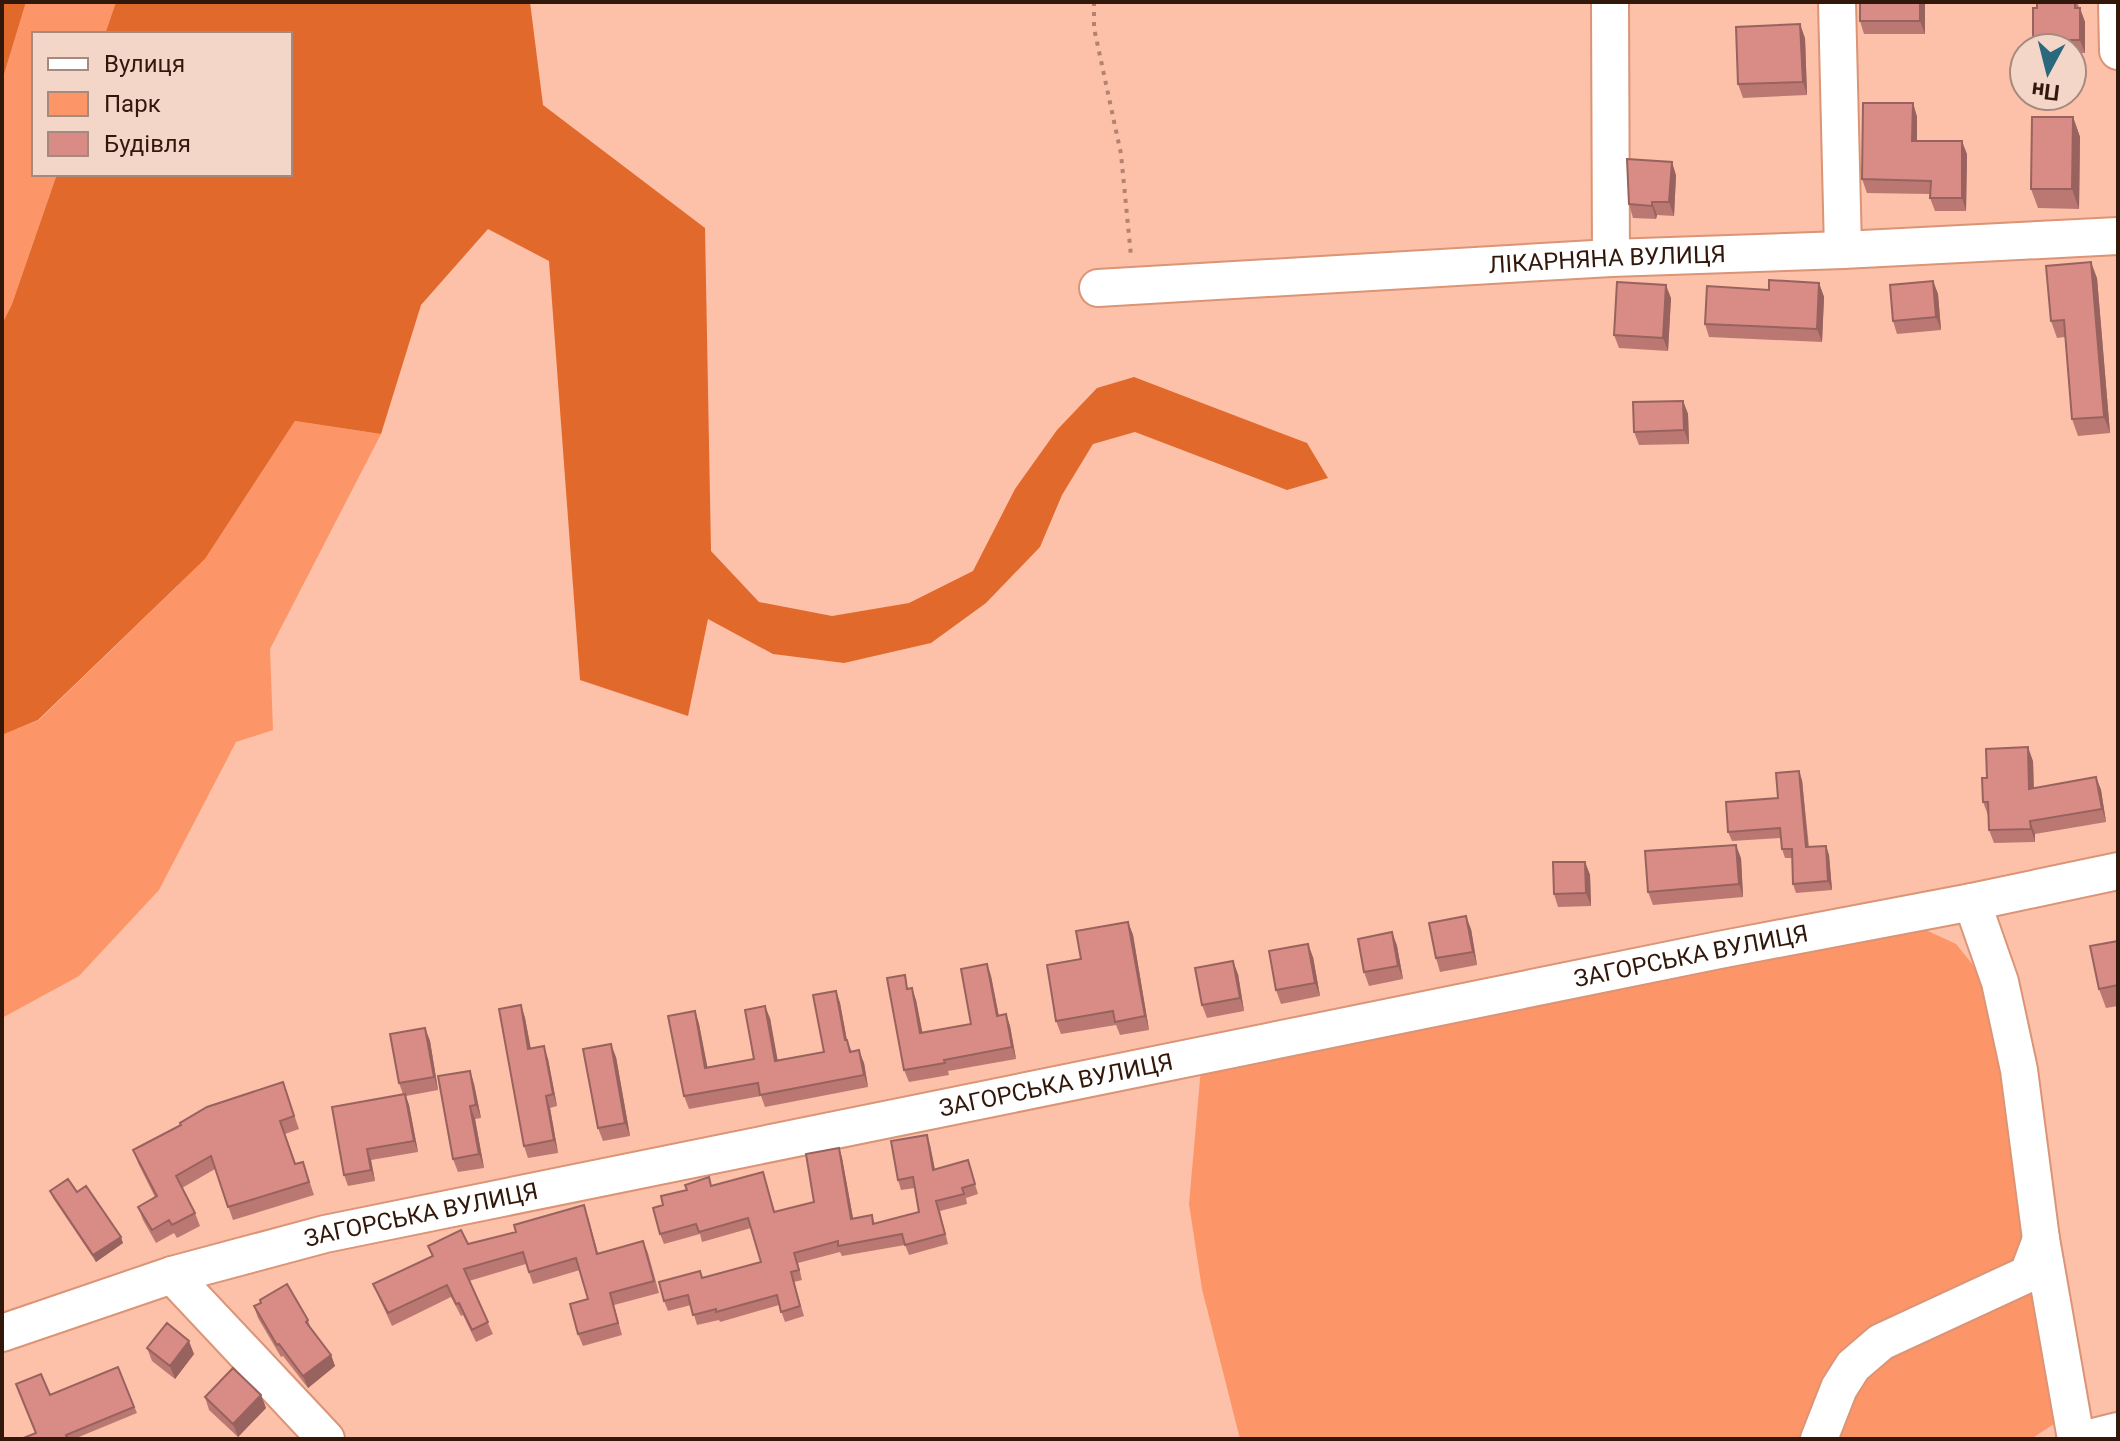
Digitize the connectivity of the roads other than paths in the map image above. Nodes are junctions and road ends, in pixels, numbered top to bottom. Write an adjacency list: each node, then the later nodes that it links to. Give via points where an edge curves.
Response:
1 (1610, 2): 7 (street)
2 (1837, 2): 6 (street)
3 (2117, 2): 4 (street)
4 (2118, 51)
5 (2118, 236): 6 (street, ЛІКАРНЯНА ВУЛИЦЯ)
6 (1843, 250): 7 (street, ЛІКАРНЯНА ВУЛИЦЯ)
7 (1611, 258): 8 (street, ЛІКАРНЯНА ВУЛИЦЯ)
8 (1098, 288)
9 (2118, 871): 10 (street, ЗАГОРСЬКА ВУЛИЦЯ)
10 (1972, 902): 11 (street, via 2000,982 2016,1056); 12 (street, ЗАГОРСЬКА ВУЛИЦЯ, via 387,1221)
11 (2041, 1239): 16 (street, via 2028,1274 1881,1342 1853,1366); 17 (street)
12 (172, 1275): 13 (street, ЗАГОРСЬКА ВУЛИЦЯ); 15 (street)
13 (2, 1333)
14 (2118, 1431): 18 (street)
15 (326, 1439)
16 (1819, 1439)
17 (2076, 1439)
18 (2086, 1439)

